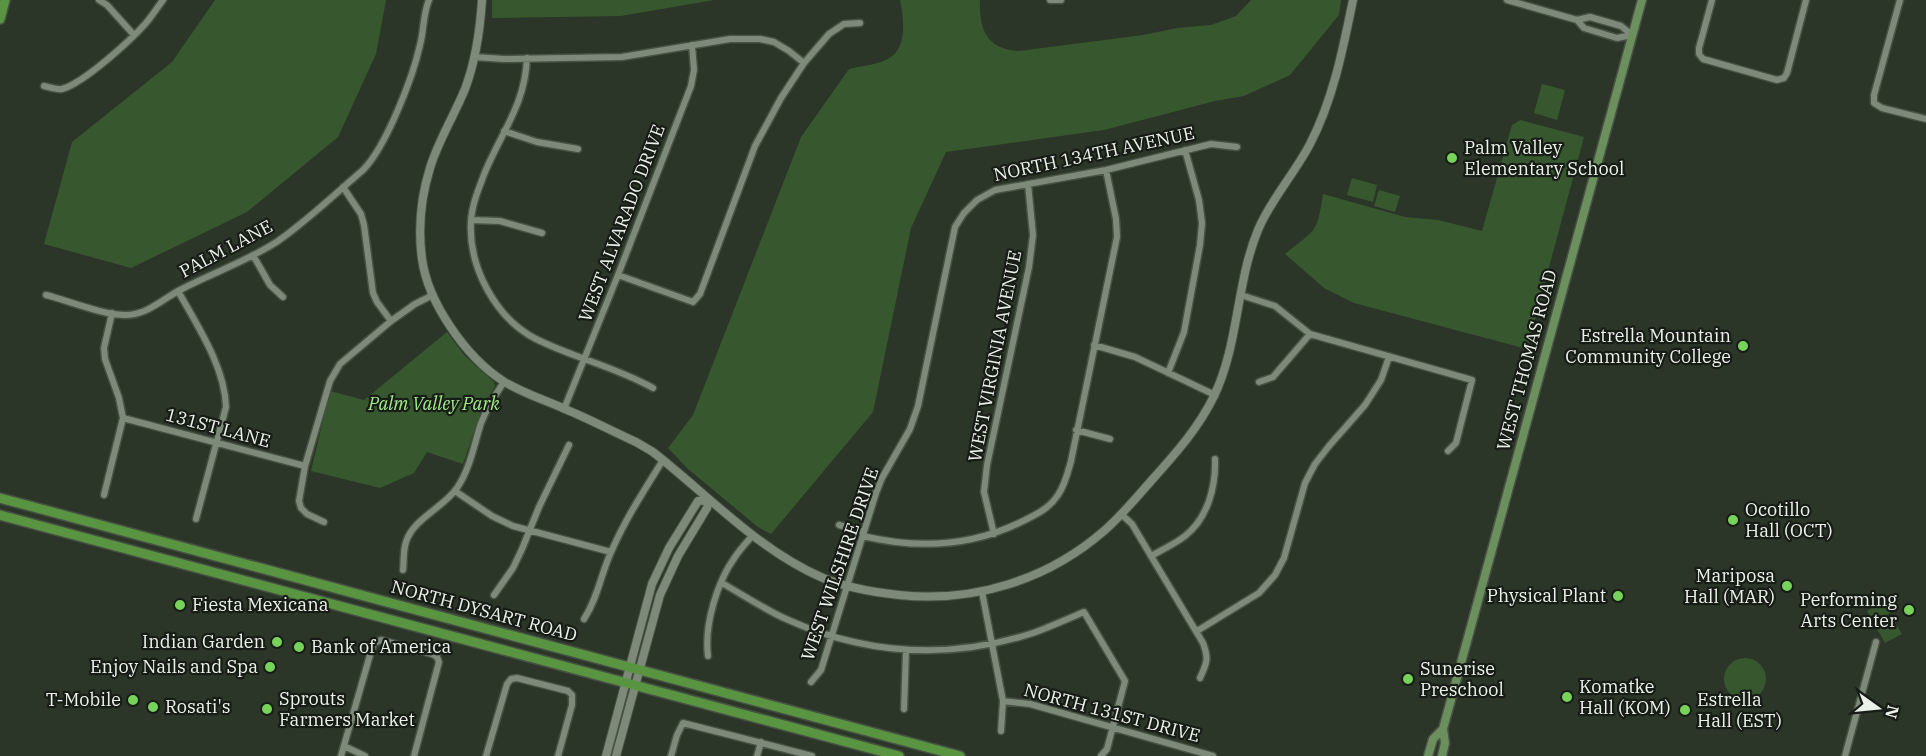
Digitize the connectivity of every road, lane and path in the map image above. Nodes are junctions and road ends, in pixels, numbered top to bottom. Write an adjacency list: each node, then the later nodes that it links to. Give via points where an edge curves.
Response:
1 (5, 0): 14 (main road)
2 (99, 0): 17 (street)
3 (163, 0): 17 (street)
4 (429, 0): 31 (street, PALM LANE, via 413,70 380,148 368,166)
5 (482, 0): 20 (street)
6 (1050, 0): 7 (street)
7 (1061, 0)
8 (1353, 0): 40 (street, via 1328,101 1310,145 1258,229)
9 (1507, 0): 15 (street)
10 (1642, 0): 18 (main road, WEST THOMAS ROAD)
11 (1712, 0): 12 (street, via 1699,54 1707,61 1777,80 1788,73)
12 (1806, 0)
13 (1900, 0): 24 (street, via 1874,103)
14 (0, 19)
15 (1577, 20): 18 (street, via 1590,17 1621,26); 18 (street, via 1584,28 1617,38)
16 (860, 23): 22 (street, via 844,24 829,34)
17 (134, 35): 23 (street, via 82,78 61,89)
18 (1632, 35): 98 (main road, WEST THOMAS ROAD)
19 (692, 45): 21 (street, via 622,57); 22 (street, via 760,39 774,42); 36 (street, WEST ALVARADO DRIVE, via 691,86)
20 (474, 57): 21 (street); 39 (street, via 465,89 430,167 423,195 422,259)
21 (527, 58): 25 (street, via 524,89)
22 (804, 63): 36 (street, via 755,146 700,294 693,302)
23 (44, 86)
24 (1926, 120)
25 (504, 131): 27 (street); 33 (street, via 481,181)
26 (1237, 147): 28 (street, NORTH 134TH AVENUE, via 1211,144)
27 (578, 149)
28 (1185, 150): 29 (street, NORTH 134TH AVENUE); 48 (street, via 1202,223 1184,332)
29 (1106, 170): 30 (street, NORTH 134TH AVENUE); 45 (street, via 1117,237)
30 (1028, 184): 32 (street, NORTH 134TH AVENUE, via 986,194); 74 (street, WEST VIRGINIA AVENUE, via 1033,235 1029,267 984,492)
31 (343, 187): 35 (street, PALM LANE, via 285,236); 43 (street, via 361,214 373,293)
32 (964, 213): 73 (street, WEST WILSHIRE DRIVE, via 955,227 918,406 910,429 882,478)
33 (471, 220): 34 (street, via 500,221); 47 (street, via 475,256 487,288 504,313 535,339)
34 (542, 233)
35 (253, 255): 37 (street, PALM LANE); 41 (street, via 270,285)
36 (618, 275): 47 (street, WEST ALVARADO DRIVE)
37 (178, 291): 42 (street, PALM LANE, via 140,312); 57 (street, via 225,390 226,407)
38 (46, 295): 42 (street, PALM LANE)
39 (433, 295): 43 (street); 49 (street, via 464,346)
40 (1242, 295): 44 (street, via 1275,306); 52 (street, via 1231,348)
41 (283, 297)
42 (112, 313): 54 (street, via 105,359)
43 (391, 321): 62 (street, via 340,364 330,381)
44 (1310, 334): 46 (street); 50 (street, via 1273,377)
45 (1094, 345): 48 (street, via 1124,352); 55 (street)
46 (1389, 357): 59 (street, via 1472,381 1456,443); 84 (street, via 1381,381 1315,464 1305,483 1284,558 1275,575 1259,593)
47 (585, 359): 51 (street); 53 (street, WEST ALVARADO DRIVE)
48 (1168, 373): 52 (street)
49 (504, 382): 53 (street); 63 (street, via 487,410 469,464)
50 (1258, 382)
51 (653, 388)
52 (1215, 395): 67 (street, via 1186,441)
53 (564, 409): 61 (street, via 636,442)
54 (123, 418): 57 (street, 131ST LANE); 64 (street)
55 (1076, 430): 56 (street); 74 (street, via 1060,493 1038,513)
56 (1110, 439)
57 (218, 443): 62 (street, 131ST LANE); 69 (street)
58 (569, 445): 72 (street)
59 (1449, 451)
60 (1215, 459): 77 (street, via 1211,494 1197,524 1178,541)
61 (663, 460): 66 (street); 76 (street)
62 (305, 466): 70 (street, via 299,495 301,508)
63 (455, 491): 72 (street, via 492,516); 78 (street, via 414,527 404,549)
64 (104, 495)
65 (0, 498): 90 (main road, NORTH DYSART ROAD)
66 (709, 500): 75 (street); 90 (street, via 698,501 662,560); 91 (street, via 670,572)
67 (1121, 514): 77 (street, via 1132,524); 81 (street, via 1088,544 1060,562)
68 (0, 515): 94 (main road, NORTH DYSART ROAD)
69 (196, 519)
70 (324, 522)
71 (839, 525): 73 (street)
72 (530, 530): 76 (street); 82 (street, via 513,568)
73 (863, 534): 74 (street, via 904,544 932,545); 80 (street, WEST WILSHIRE DRIVE)
74 (994, 534)
75 (753, 535): 79 (street, via 736,555); 80 (street, via 800,566)
76 (610, 552): 83 (street)
77 (1151, 556): 84 (street)
78 (403, 570)
79 (722, 583): 85 (street, via 784,618); 89 (street, via 709,623)
80 (848, 586): 81 (street, via 924,598); 85 (street, WEST WILSHIRE DRIVE)
81 (982, 592): 87 (street)
82 (494, 595)
83 (584, 620)
84 (1197, 631): 92 (street, via 1207,658)
85 (832, 636): 88 (street); 93 (street, WEST WILSHIRE DRIVE, via 822,670)
86 (1876, 642): 118 (street)
87 (994, 644): 88 (street); 95 (street); 97 (street, via 1034,633 1084,612 1125,681)
88 (906, 651): 96 (street)
89 (708, 656)
90 (629, 667): 91 (main road, NORTH DYSART ROAD); 94 (street)
91 (639, 670): 94 (street); 113 (main road, NORTH DYSART ROAD)
92 (1200, 678)
93 (811, 682)
94 (630, 683): 107 (street); 108 (street); 112 (main road, NORTH DYSART ROAD)
95 (1004, 701): 97 (street, NORTH 131ST DRIVE); 99 (street)
96 (904, 709)
97 (1113, 726): 114 (street); 115 (street, NORTH 131ST DRIVE)
98 (1443, 729): 116 (main road, WEST THOMAS ROAD, via 1433,739); 117 (main road, WEST THOMAS ROAD)
99 (1001, 731)
100 (761, 742): 109 (street, via 683,723); 110 (street); 111 (street)
101 (344, 747): 102 (street); 103 (street); 104 (street, via 374,643 381,640 432,654 439,662)
102 (341, 756)
103 (365, 756)
104 (414, 756)
105 (486, 756): 106 (street, via 507,684 517,678 568,691 572,696)
106 (558, 756)
107 (606, 756)
108 (616, 756)
109 (671, 756)
110 (757, 756)
111 (812, 756)
112 (899, 756)
113 (960, 756)
114 (1101, 756)
115 (1213, 756)
116 (1428, 756)
117 (1442, 756)
118 (1845, 756)

